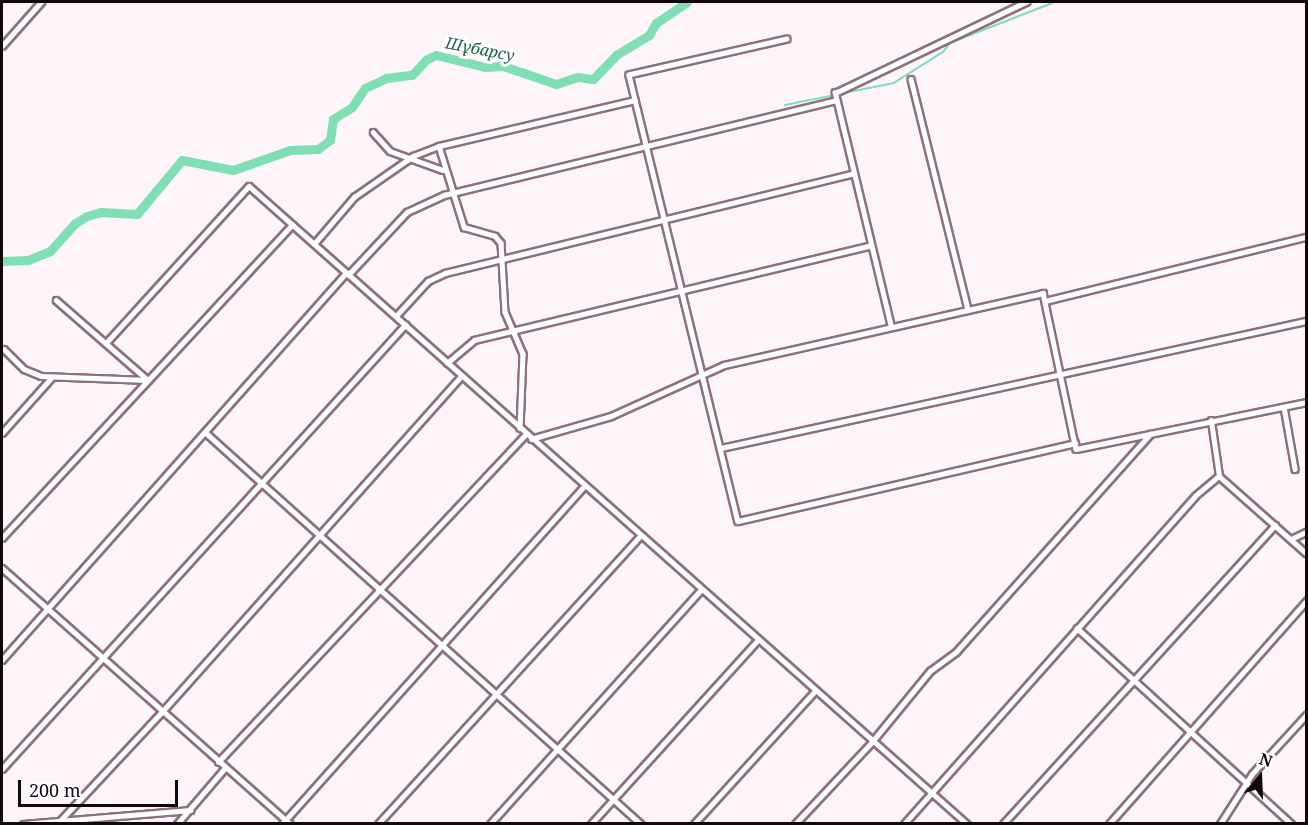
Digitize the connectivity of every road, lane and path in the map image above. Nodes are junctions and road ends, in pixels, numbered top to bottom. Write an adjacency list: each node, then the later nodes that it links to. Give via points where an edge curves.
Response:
1 (41, 2): 4 (street)
2 (1026, 2): 7 (street, via 837,89)
3 (788, 39): 6 (street, via 629,75)
4 (2, 46)
5 (911, 79): 25 (street)
6 (635, 100): 9 (street); 10 (street)
7 (834, 100): 9 (street); 13 (street)
8 (373, 132): 11 (street, via 381,145)
9 (646, 144): 14 (street); 15 (street)
10 (439, 146): 11 (street); 12 (street)
11 (409, 158): 12 (street); 18 (street, via 354,198)
12 (443, 170): 14 (street)
13 (852, 174): 15 (street); 19 (street)
14 (451, 194): 20 (street, via 464,227 495,236); 21 (street, via 407,212)
15 (664, 218): 20 (street); 22 (street)
16 (292, 225): 18 (street); 31 (street, via 249,186); 38 (street)
17 (1306, 237): 24 (street)
18 (314, 244): 21 (street)
19 (870, 246): 22 (street); 29 (street)
20 (505, 257): 26 (street, via 434,277); 30 (street, via 505,312)
21 (347, 274): 26 (street); 43 (street)
22 (681, 291): 30 (street); 34 (street)
23 (56, 300): 31 (street)
24 (1045, 301): 25 (street, via 1043,292); 35 (street)
25 (968, 309): 29 (street)
26 (396, 316): 28 (street)
27 (1306, 321): 35 (street)
28 (405, 325): 33 (street); 52 (street)
29 (891, 327): 34 (street)
30 (514, 330): 33 (street, via 474,340); 42 (street, via 521,342 524,376)
31 (106, 343): 38 (street)
32 (4, 349): 37 (street, via 24,369)
33 (447, 363): 36 (street)
34 (702, 372): 47 (street, via 611,416); 49 (street)
35 (1060, 373): 48 (street); 49 (street)
36 (461, 376): 42 (street); 56 (street)
37 (52, 377): 38 (street); 44 (street)
38 (148, 380): 58 (street)
39 (1306, 402): 40 (street)
40 (1284, 406): 41 (street); 50 (street)
41 (1211, 421): 46 (street); 51 (street)
42 (520, 429): 45 (street)
43 (205, 432): 52 (street); 65 (street)
44 (2, 433)
45 (526, 434): 47 (street); 62 (street)
46 (1150, 434): 48 (street, via 1076,449); 77 (street, via 956,652 930,671)
47 (531, 439): 53 (street)
48 (1075, 443): 49 (street, via 738,521)
49 (721, 448)
50 (1295, 469)
51 (1219, 476): 54 (street); 66 (street, via 1195,496)
52 (264, 483): 56 (street); 70 (street)
53 (584, 486): 57 (street); 68 (street)
54 (1275, 525): 59 (street); 71 (street)
55 (1306, 532): 59 (street)
56 (319, 534): 62 (street); 74 (street)
57 (640, 536): 63 (street); 73 (street)
58 (2, 538)
59 (1291, 539): 60 (street)
60 (1306, 553)
61 (2, 568): 65 (street)
62 (380, 588): 68 (street); 79 (street)
63 (701, 590): 67 (street); 78 (street)
64 (1306, 601): 76 (street)
65 (46, 609): 69 (street); 70 (street)
66 (1077, 628): 71 (street); 83 (street)
67 (757, 641): 72 (street); 84 (street)
68 (441, 644): 73 (street); 87 (street)
69 (2, 660)
70 (103, 661): 74 (street); 81 (street)
71 (1134, 681): 76 (street); 98 (street)
72 (814, 692): 77 (street); 94 (street)
73 (498, 693): 78 (street); 90 (street)
74 (161, 713): 79 (street); 86 (street)
75 (1306, 715): 82 (street)
76 (1191, 731): 82 (street); 99 (street)
77 (872, 743): 83 (street, via 879,744); 95 (street)
78 (559, 747): 84 (street); 91 (street)
79 (218, 762): 80 (street)
80 (225, 768): 85 (street); 87 (street)
81 (2, 769)
82 (1247, 783): 100 (street); 101 (street)
83 (932, 791): 96 (street); 97 (street)
84 (614, 799): 92 (street); 93 (street)
85 (190, 810): 86 (street); 89 (street)
86 (58, 822): 88 (street)
87 (285, 822)
88 (23, 824)
89 (177, 824)
90 (378, 824)
91 (490, 824)
92 (591, 824)
93 (641, 824)
94 (694, 824)
95 (795, 824)
96 (904, 824)
97 (967, 824)
98 (1003, 824)
99 (1108, 824)
100 (1220, 824)
101 (1292, 824)

